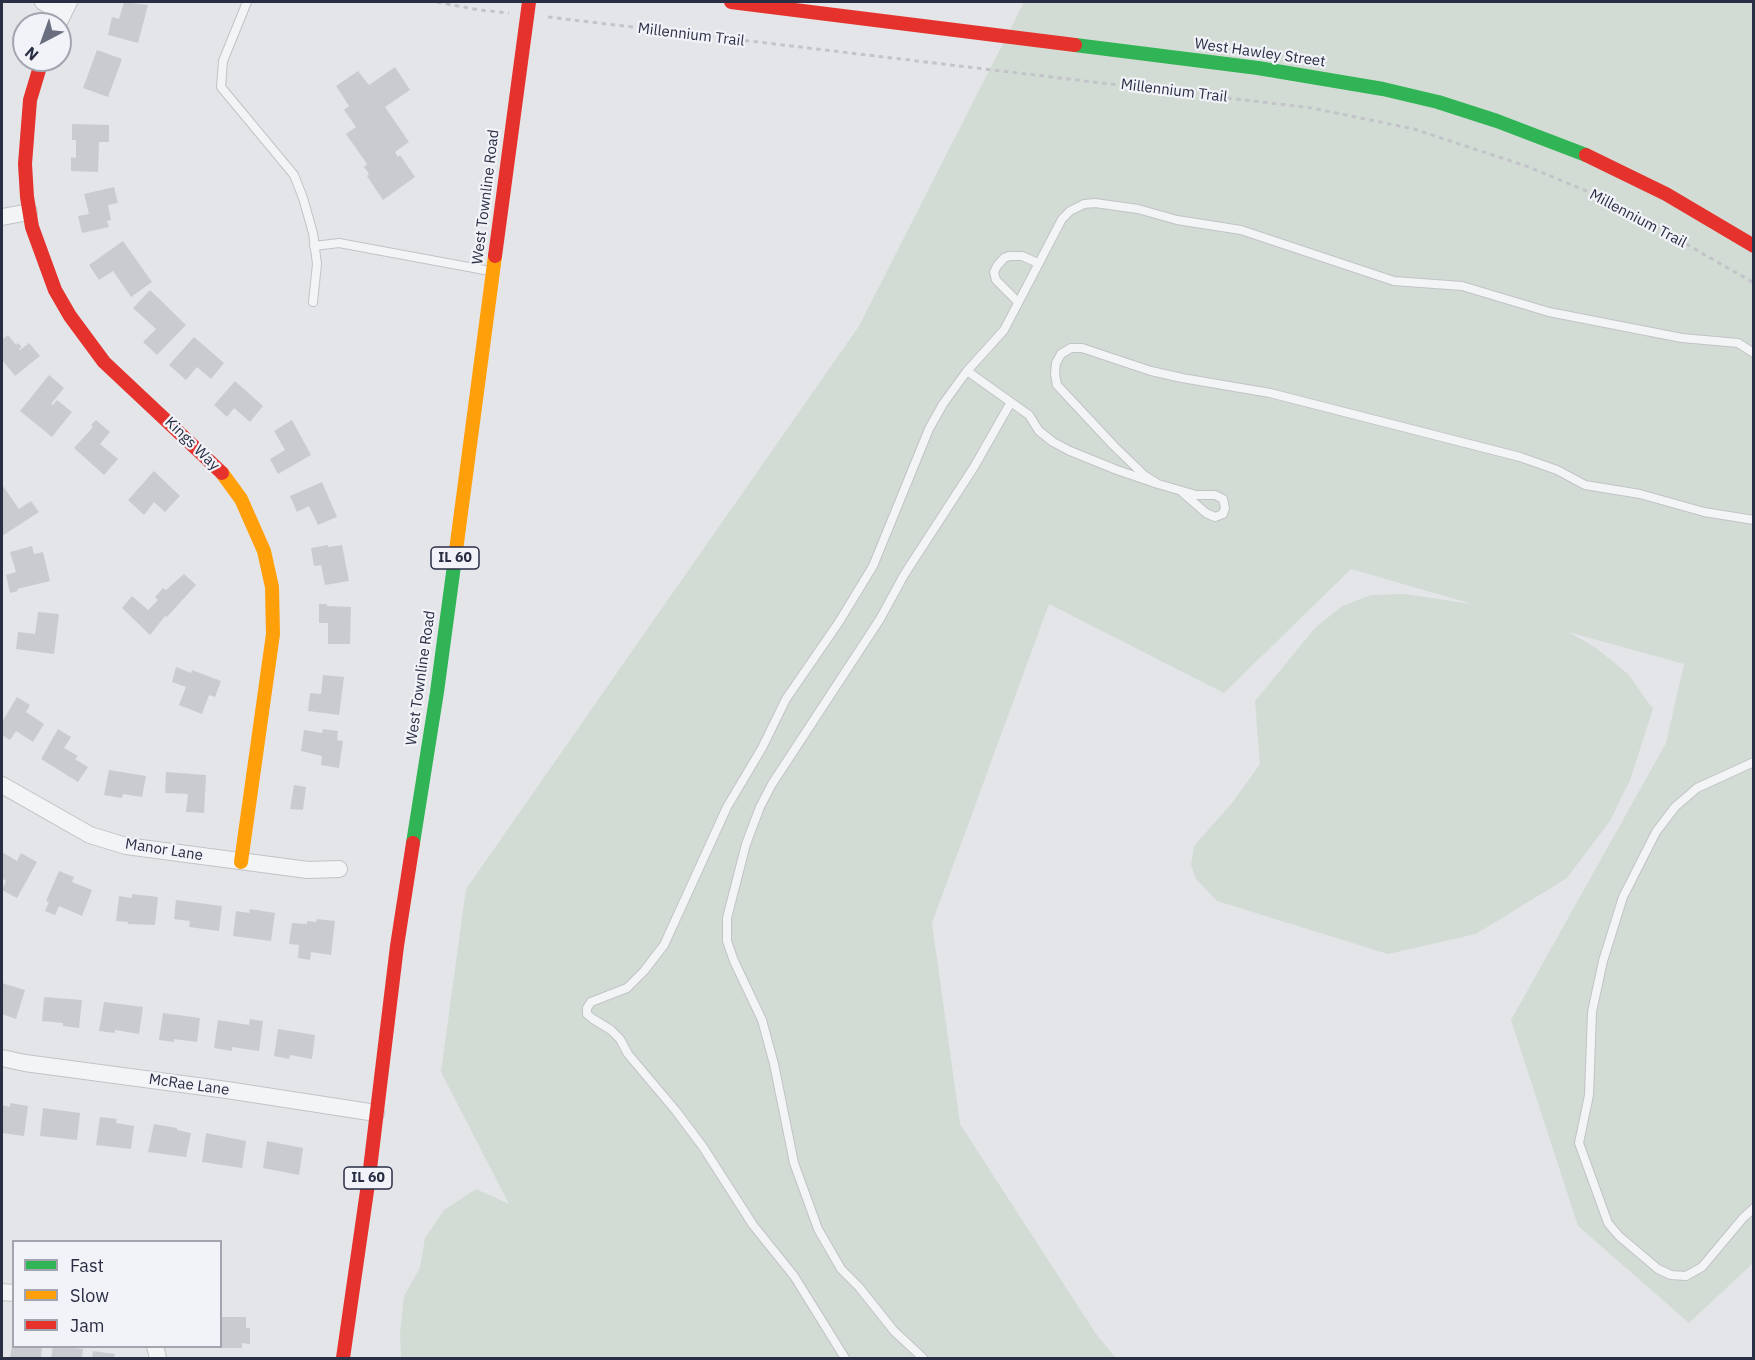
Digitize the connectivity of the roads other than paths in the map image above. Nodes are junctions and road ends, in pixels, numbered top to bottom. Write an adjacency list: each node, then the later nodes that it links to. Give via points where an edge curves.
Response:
1 (44, 2): 5 (street)
2 (247, 2): 9 (lane, via 223,61 221,87 294,175)
3 (530, 2): 12 (street, West Townline Road / IL 60)
4 (731, 2): 10 (street, West Hawley Street, via 1258,68 1438,102 1585,155 1666,194)
5 (61, 12)
6 (38, 72): 7 (street, Kings Way, via 26,130)
7 (29, 212): 8 (street); 23 (street, Kings Way, via 55,290 70,316 104,362 220,470 241,499 264,551 272,587 273,634)
8 (2, 217)
9 (314, 246): 12 (lane, via 339,243); 13 (lane)
10 (1754, 246)
11 (1038, 263): 14 (lane); 14 (lane, via 1022,256 1009,256 997,266 996,280); 15 (lane, via 1070,211 1084,204 1112,204 1241,230 1394,281 1462,286 1548,312 1683,338 1738,343)
12 (494, 272): 26 (street, West Townline Road / IL 60)
13 (313, 302)
14 (1018, 302): 16 (lane, via 1004,330)
15 (1754, 353)
16 (967, 371): 17 (lane); 29 (lane, via 929,429 873,566 786,699 727,807 664,945 627,988 591,1002 587,1008 592,1019 620,1039 690,1129 753,1225 794,1276)
17 (1011, 402): 18 (lane, via 1053,442); 30 (lane, via 880,619 772,784 746,844 727,918 727,941 765,1028 794,1163 818,1229 841,1269)
18 (1158, 483): 19 (lane); 20 (lane, via 1145,476 1114,446 1057,385 1056,363 1061,354 1071,348 1082,348 1172,376 1270,393 1487,447 1557,470 1585,485)
19 (1182, 492): 19 (lane, via 1206,513 1215,517 1223,514 1223,499)
20 (1754, 520)
21 (1754, 762): 27 (lane, via 1697,788 1675,807 1656,832 1623,897 1592,1012 1589,1095 1580,1143 1608,1222 1658,1269 1671,1275 1686,1276 1702,1267)
22 (2, 785): 23 (street, Manor Lane, via 90,835 126,846)
23 (241, 862): 24 (street, Manor Lane, via 308,870)
24 (339, 869)
25 (2, 1058): 26 (street, McRae Lane)
26 (376, 1113): 28 (street, West Townline Road / IL 60)
27 (1754, 1208)
28 (343, 1359)
29 (845, 1359)
30 (923, 1359)

